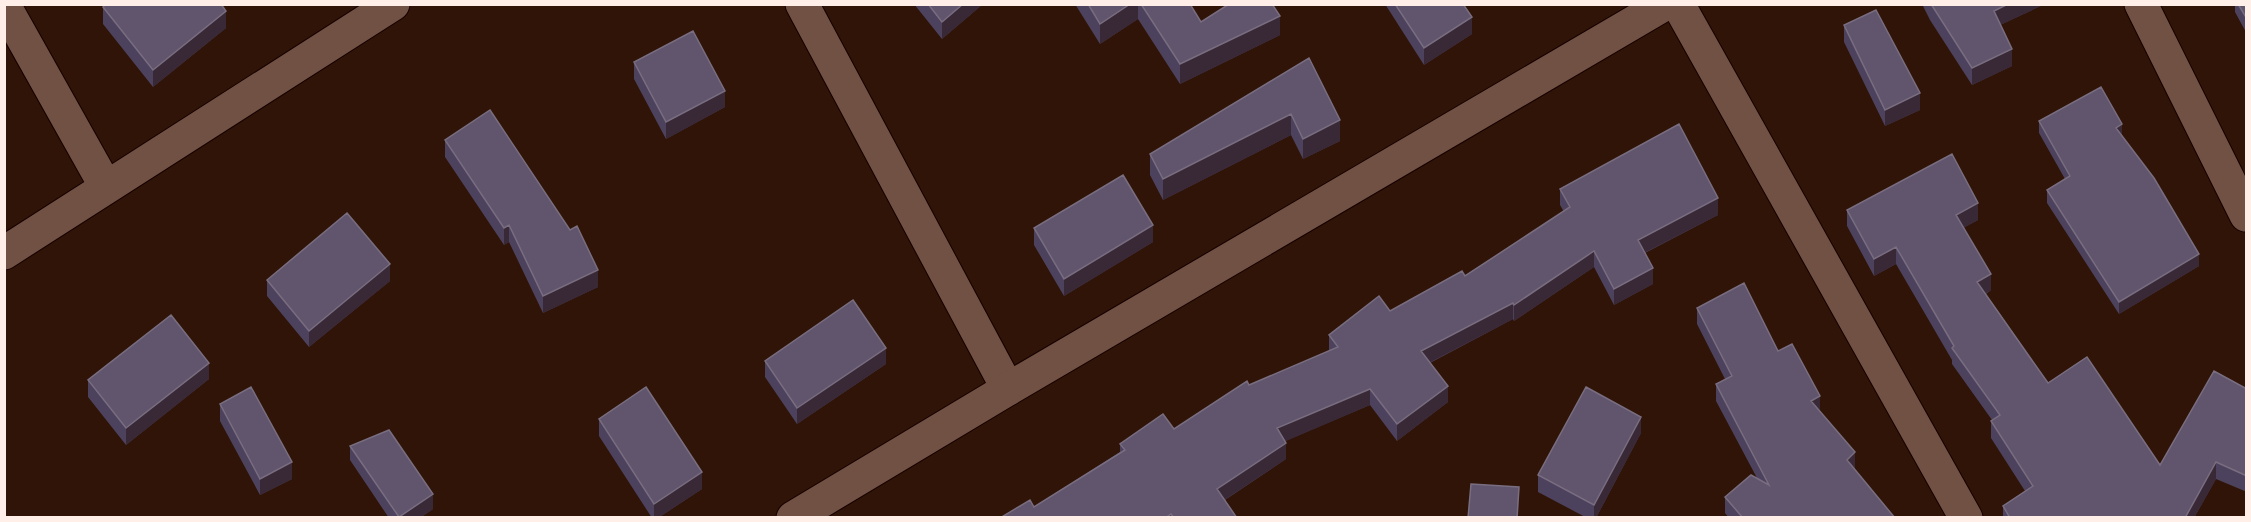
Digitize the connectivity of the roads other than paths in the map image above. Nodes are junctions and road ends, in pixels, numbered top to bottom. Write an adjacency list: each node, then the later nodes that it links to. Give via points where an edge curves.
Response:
1 (393, 4): 7 (street)
2 (802, 4): 10 (street)
3 (1665, 4): 10 (street)
4 (1678, 4): 12 (street)
5 (2141, 4): 8 (street)
6 (4, 5): 7 (street)
7 (106, 187): 9 (street)
8 (2247, 215)
9 (4, 253)
10 (1008, 389): 11 (street)
11 (793, 518)
12 (1966, 518)

